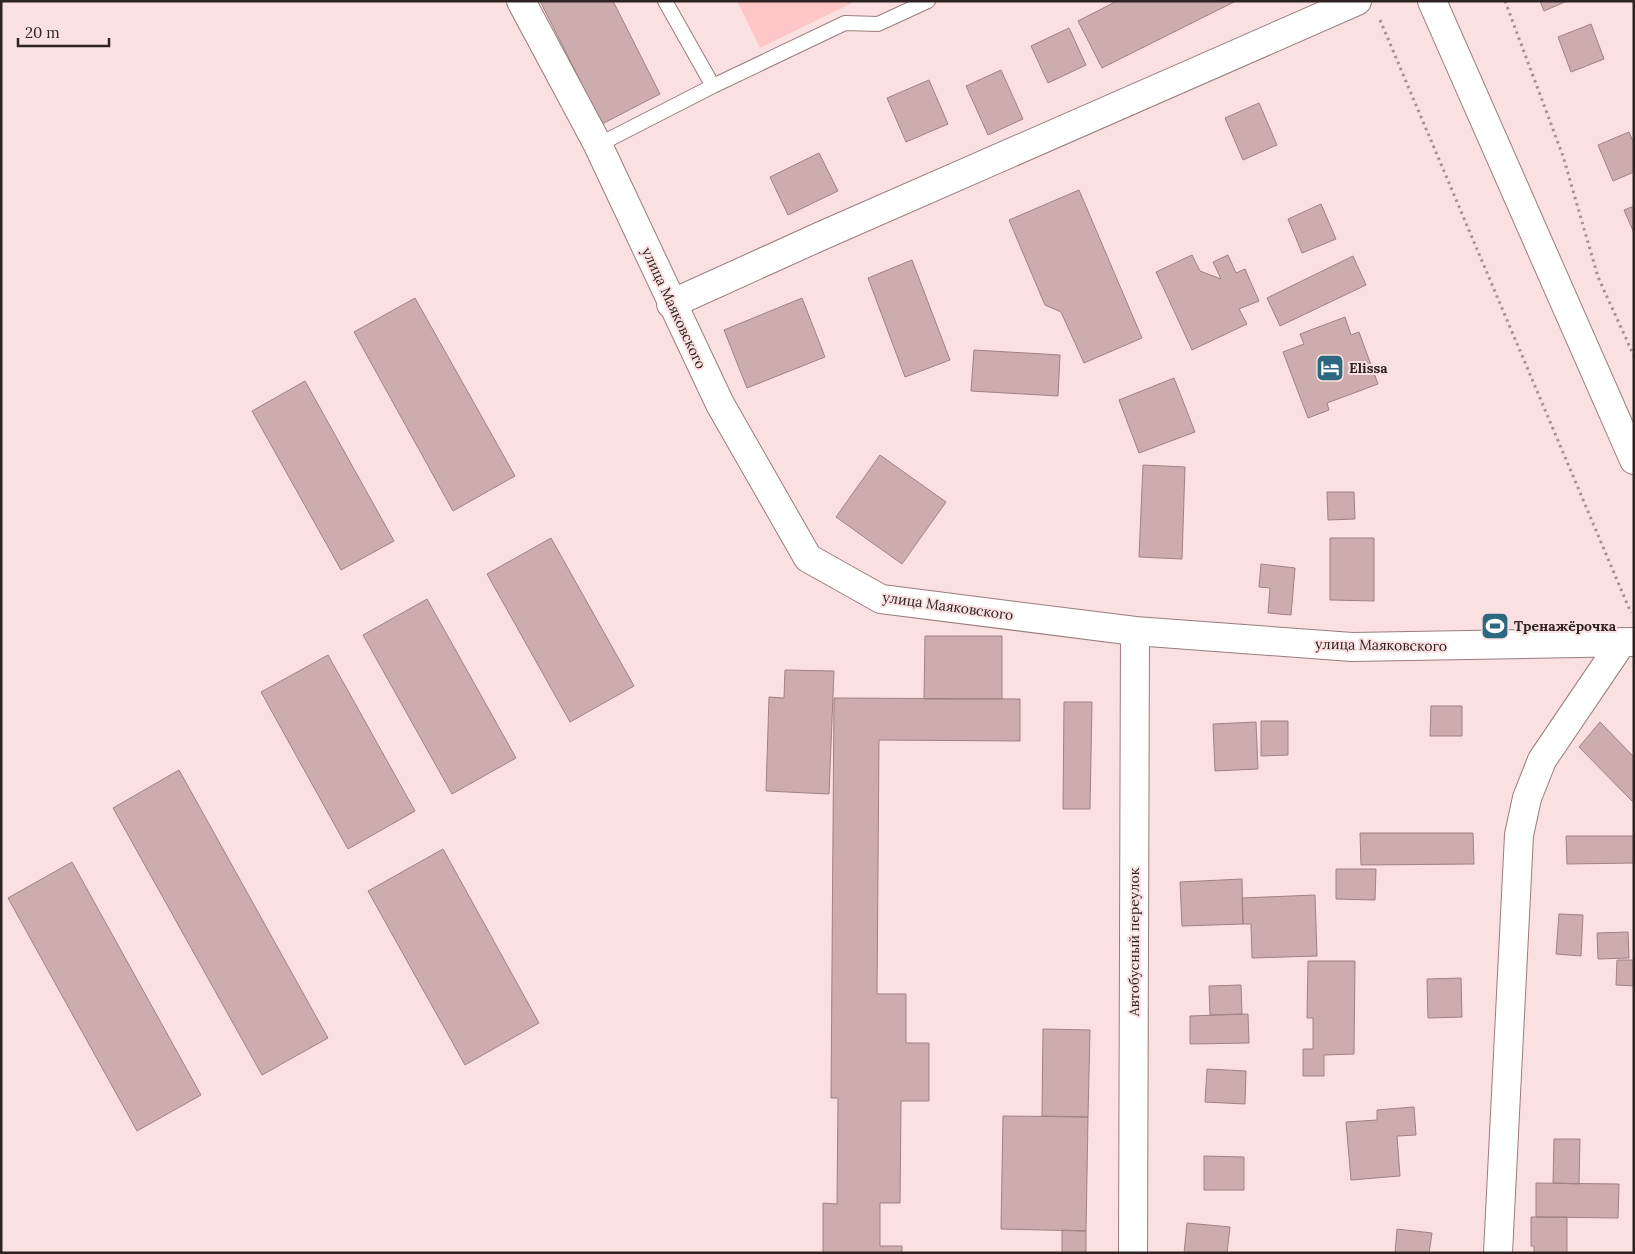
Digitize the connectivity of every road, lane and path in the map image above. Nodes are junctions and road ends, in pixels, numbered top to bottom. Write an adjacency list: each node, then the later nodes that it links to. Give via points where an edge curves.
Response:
1 (521, 1): 9 (street, улица Маяковского)
2 (665, 1): 8 (lane)
3 (928, 1): 8 (lane, via 878,24 845,23)
4 (1357, 1): 10 (street)
5 (1432, 1): 12 (street)
6 (1505, 1): 11 (path, via 1563,156 1598,276)
7 (1380, 19): 14 (path)
8 (713, 86): 9 (lane)
9 (598, 145): 10 (street, улица Маяковского)
10 (671, 304): 13 (street, улица Маяковского, via 720,404 808,558 880,599)
11 (1634, 356)
12 (1634, 460)
13 (1135, 631): 14 (street, улица Маяковского, via 1352,647); 15 (street, Автобусный переулок)
14 (1630, 635): 16 (street, via 1542,760 1527,798 1518,835)
15 (1133, 1253)
16 (1498, 1253)

